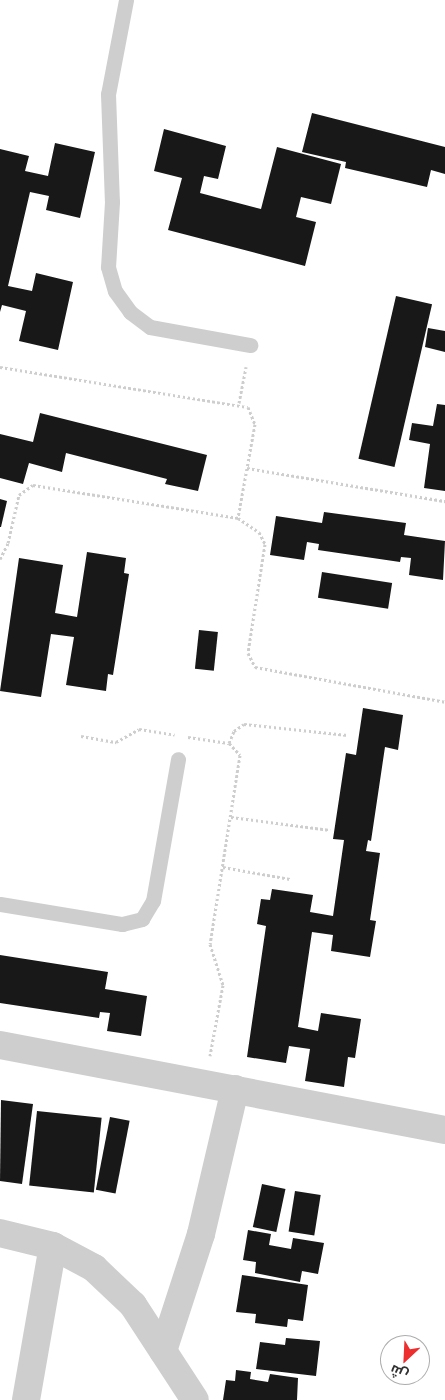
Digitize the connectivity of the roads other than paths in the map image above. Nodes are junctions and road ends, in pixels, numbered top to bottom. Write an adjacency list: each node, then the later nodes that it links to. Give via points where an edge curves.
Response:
1 (126, 0): 2 (lane, via 108,94 112,202 108,267 115,291 130,312 150,327)
2 (250, 345)
3 (178, 759): 4 (lane, via 153,901 142,919 122,924)
4 (0, 904)
5 (0, 1045): 6 (street)
6 (235, 1089): 7 (street); 10 (street, via 201,1234)
7 (445, 1130)
8 (0, 1233): 9 (street)
9 (53, 1246): 10 (street, via 94,1268 133,1305); 11 (street)
10 (162, 1351): 12 (street)
11 (26, 1400)
12 (195, 1400)

